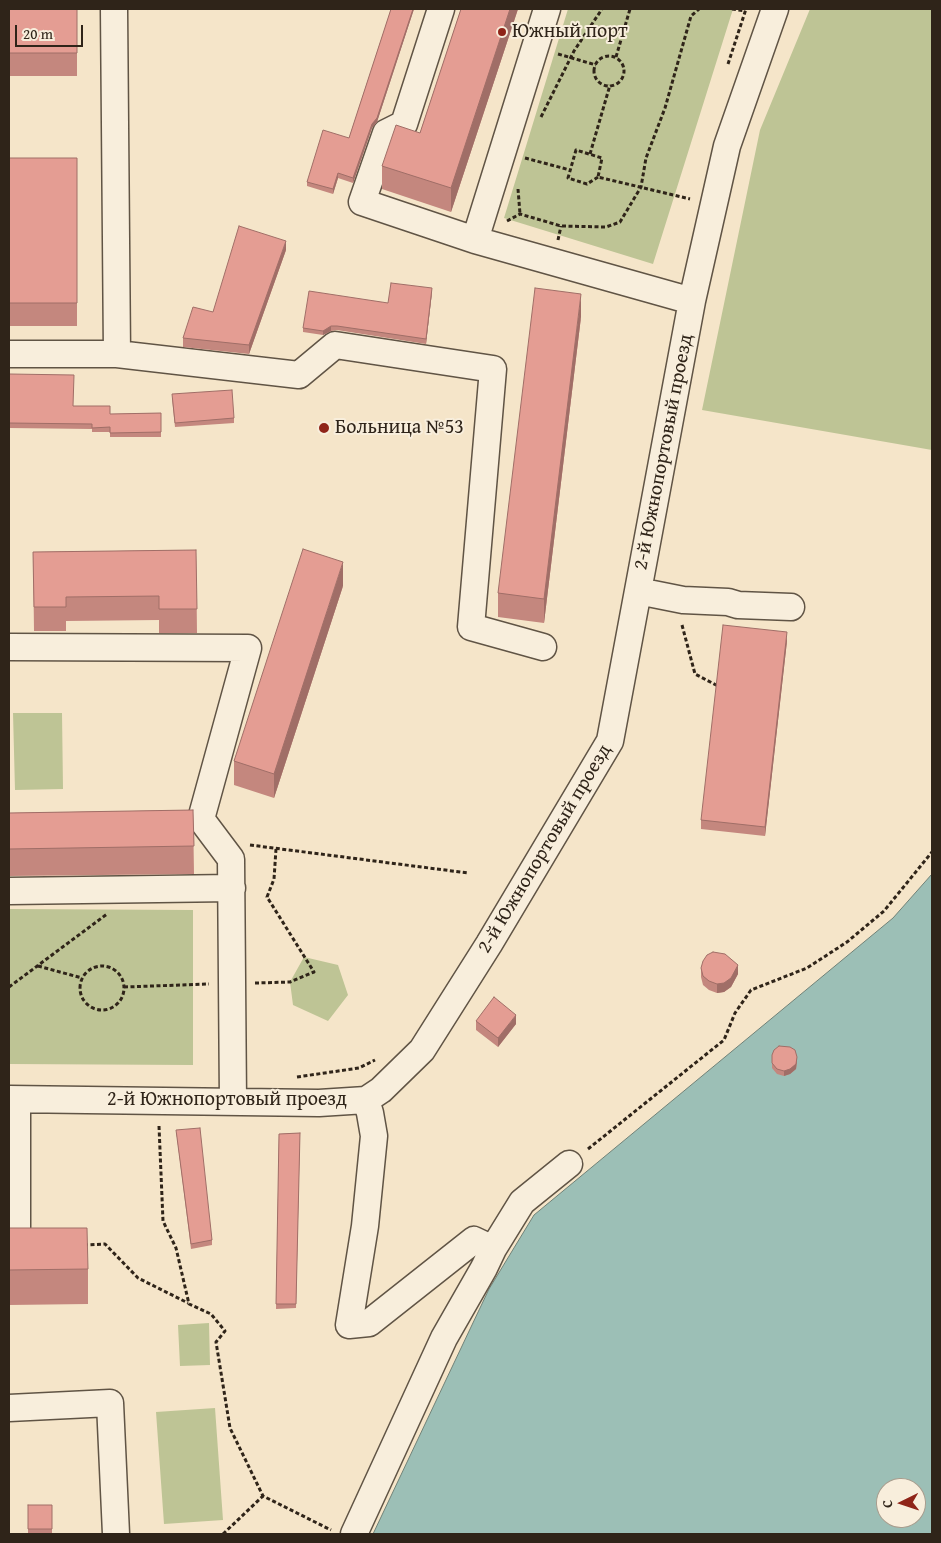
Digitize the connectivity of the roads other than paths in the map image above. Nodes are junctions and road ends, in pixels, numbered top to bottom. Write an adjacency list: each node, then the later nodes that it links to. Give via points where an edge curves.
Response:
1 (114, 9): 8 (street)
2 (441, 9): 5 (street, via 404,124 386,133 362,202)
3 (547, 9): 5 (street)
4 (774, 9): 6 (street, 2-й Южнопортовый проезд, via 726,146)
5 (475, 240): 6 (street)
6 (692, 301): 9 (street, 2-й Южнопортовый проезд)
7 (9, 354): 8 (street)
8 (117, 354): 12 (street, via 299,375 335,345 493,369 472,626)
9 (638, 591): 10 (street, via 738,605); 16 (street, 2-й Южнопортовый проезд, via 610,742 422,1050 381,1090)
10 (791, 607)
11 (9, 647): 13 (street, via 248,648 191,819 223,847 231,859)
12 (544, 647)
13 (232, 888): 14 (street); 17 (street)
14 (9, 891)
15 (13, 1100): 17 (street, 2-й Южнопортовый проезд); 19 (street)
16 (366, 1100): 17 (street, 2-й Южнопортовый проезд); 20 (street, via 374,1136 365,1226 349,1325 368,1323 474,1240)
17 (233, 1102)
18 (569, 1164): 20 (street, via 522,1202)
19 (17, 1237)
20 (493, 1250): 22 (street)
21 (9, 1408): 23 (street, via 110,1402)
22 (343, 1532)
23 (116, 1534)

